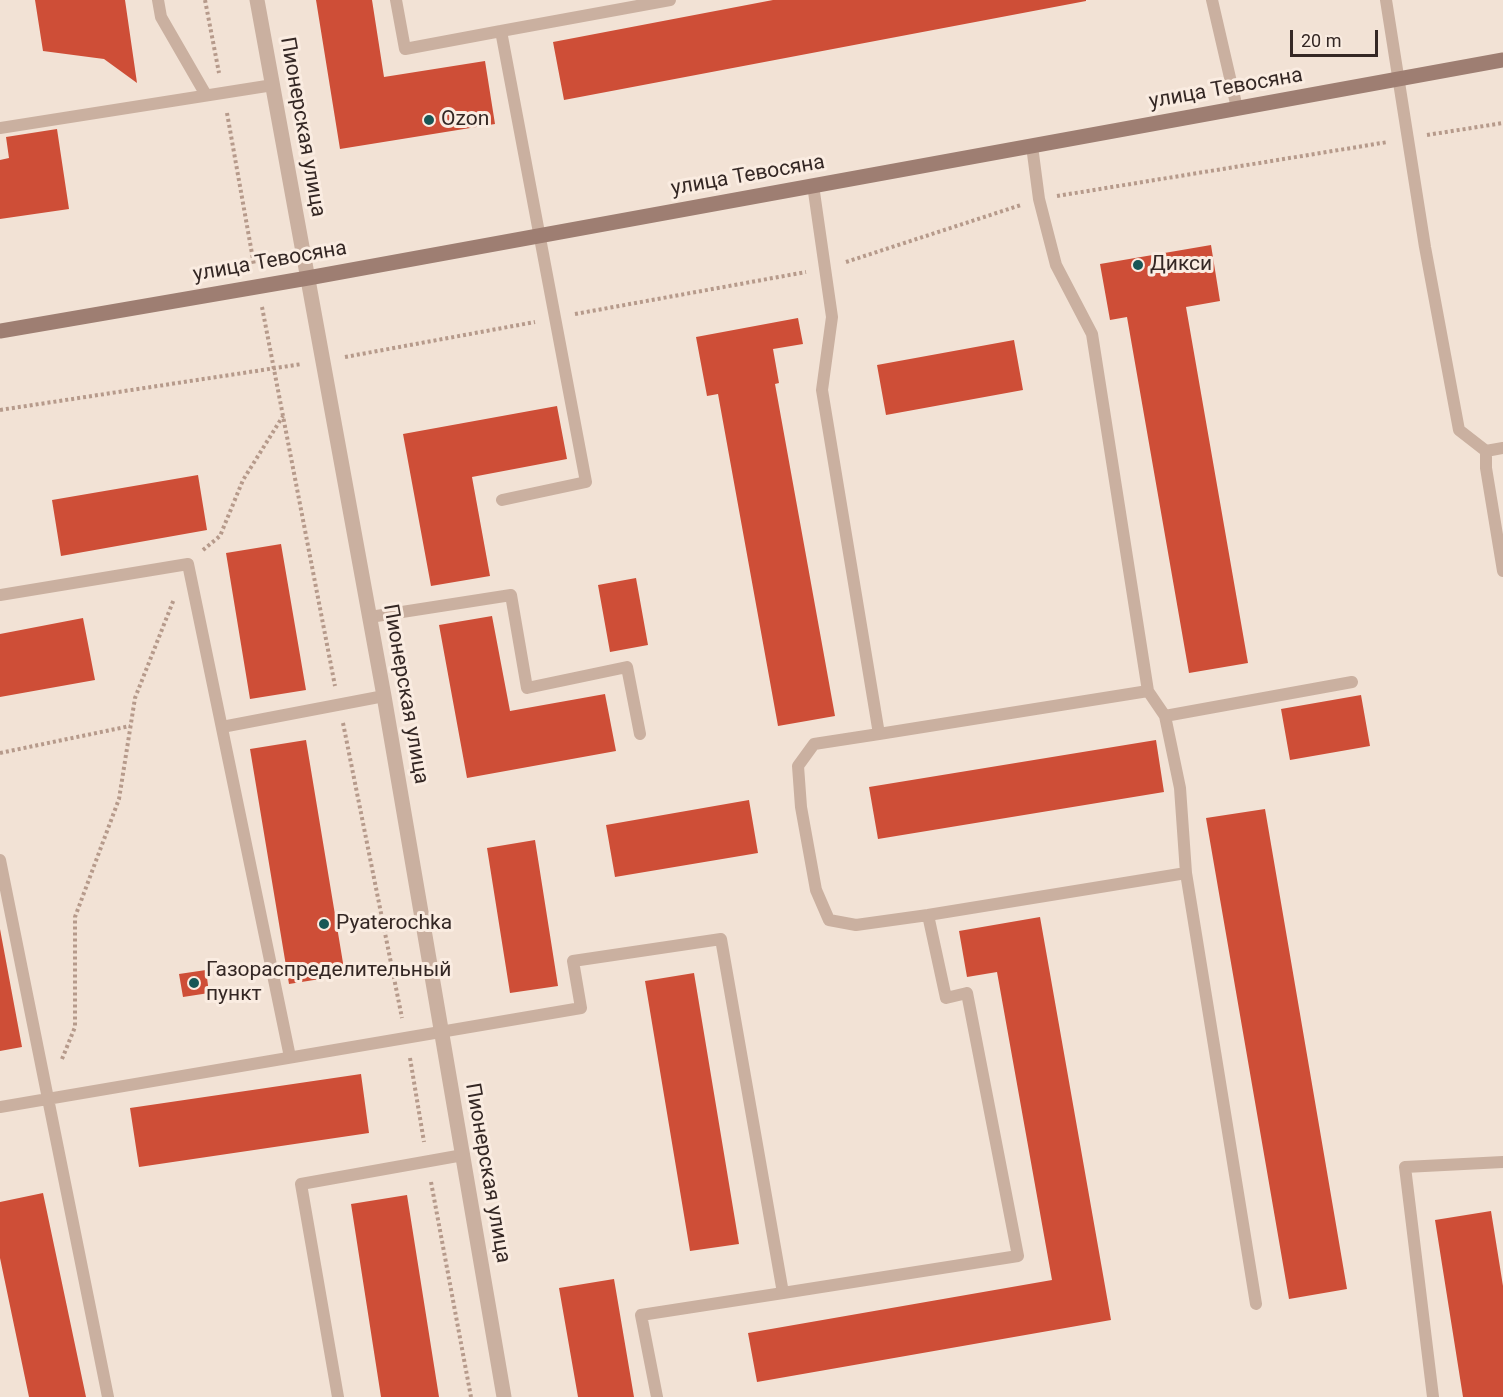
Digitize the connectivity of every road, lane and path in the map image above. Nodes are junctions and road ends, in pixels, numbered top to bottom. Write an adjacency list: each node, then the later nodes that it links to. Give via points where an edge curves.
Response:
1 (158, 0): 14 (lane, via 161,17)
2 (205, 0): 13 (path)
3 (257, 0): 12 (street, Пионерская улица)
4 (396, 0): 9 (lane, via 405,49)
5 (670, 0): 8 (lane)
6 (1212, 0): 15 (lane)
7 (1386, 0): 11 (lane)
8 (614, 5): 9 (lane)
9 (501, 31): 22 (lane)
10 (1503, 60): 11 (main road, улица Тевосяна)
11 (1399, 79): 15 (main road, улица Тевосяна); 18 (lane)
12 (273, 85): 13 (lane); 24 (street, Пионерская улица)
13 (223, 92): 14 (lane); 25 (path)
14 (206, 95): 17 (lane)
15 (1237, 108): 19 (main road, улица Тевосяна)
16 (1503, 123): 18 (path)
17 (0, 128)
18 (1408, 139): 21 (path); 33 (lane, via 1459,430)
19 (1032, 146): 20 (main road, улица Тевосяна); 21 (lane)
20 (813, 185): 22 (main road, улица Тевосяна); 23 (lane)
21 (1040, 199): 23 (path); 40 (lane, via 1056,264 1092,334)
22 (540, 234): 24 (main road, улица Тевосяна); 26 (lane)
23 (824, 269): 26 (path); 47 (lane, via 832,317 822,390)
24 (308, 278): 25 (main road, улица Тевосяна); 28 (street, Пионерская улица)
25 (257, 285): 27 (main road, улица Тевосяна); 29 (path)
26 (556, 318): 28 (path); 34 (lane, via 586,482)
27 (0, 331)
28 (324, 360): 29 (path); 38 (street, Пионерская улица)
29 (274, 369): 30 (path); 31 (path)
30 (0, 410)
31 (283, 416): 35 (path, via 243,480 220,536); 42 (path)
32 (1503, 448): 33 (lane)
33 (1486, 451): 36 (lane)
34 (502, 500)
35 (188, 564): 37 (lane); 44 (path, via 135,698); 45 (lane)
36 (1503, 572)
37 (0, 595)
38 (370, 617): 41 (street, Пионерская улица); 46 (lane, via 511,595 528,688 627,667)
39 (1352, 682): 43 (lane)
40 (1148, 691): 43 (lane); 47 (lane)
41 (384, 696): 42 (lane); 52 (street, Пионерская улица)
42 (339, 704): 45 (lane); 53 (path)
43 (1165, 716): 50 (lane, via 1179,788)
44 (130, 726): 48 (path); 55 (path, via 119,799 75,917 75,1027)
45 (222, 727): 54 (lane)
46 (640, 734)
47 (879, 734): 51 (lane, via 814,744 798,766 816,890 829,921 856,925)
48 (0, 753)
49 (0, 860): 55 (lane)
50 (1186, 873): 51 (lane); 61 (lane)
51 (928, 915): 60 (lane, via 946,998 967,993 1018,1256)
52 (442, 1032): 53 (lane); 57 (street, Пионерская улица); 60 (lane, via 581,1008 573,961 722,939)
53 (406, 1038): 54 (lane); 58 (path)
54 (290, 1057): 55 (lane)
55 (47, 1099): 56 (lane); 62 (lane)
56 (0, 1107)
57 (462, 1155): 58 (lane); 65 (street, Пионерская улица)
58 (427, 1161): 63 (lane, via 301,1185); 64 (path)
59 (1503, 1162): 67 (lane, via 1405,1167)
60 (783, 1293): 66 (lane, via 641,1315)
61 (1256, 1304)
62 (108, 1397)
63 (338, 1397)
64 (471, 1397)
65 (504, 1397)
66 (657, 1397)
67 (1434, 1397)

